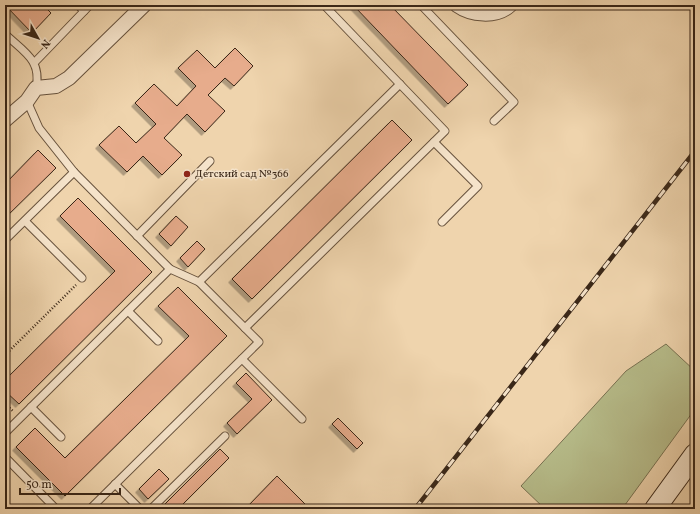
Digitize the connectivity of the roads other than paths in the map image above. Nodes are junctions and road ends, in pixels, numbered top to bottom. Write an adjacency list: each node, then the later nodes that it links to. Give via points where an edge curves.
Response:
1 (78, 5): 8 (lane)
2 (90, 5): 8 (lane)
3 (144, 5): 12 (street, via 69,78 56,86)
4 (324, 5): 11 (lane)
5 (421, 5): 15 (lane, via 514,102)
6 (457, 5): 7 (street, via 475,13 491,14)
7 (508, 6)
8 (84, 11): 10 (lane)
9 (5, 34): 10 (lane)
10 (35, 62): 12 (lane, via 38,76)
11 (400, 84): 16 (lane, via 445,131); 25 (lane)
12 (36, 88): 13 (street)
13 (27, 101): 14 (street); 18 (lane, via 39,128)
14 (5, 120)
15 (494, 121)
16 (434, 142): 20 (lane, via 478,186); 27 (lane)
17 (210, 161): 21 (lane)
18 (74, 172): 19 (lane); 21 (lane)
19 (25, 221): 22 (lane); 24 (lane)
20 (442, 222)
21 (137, 236): 23 (lane)
22 (5, 240)
23 (170, 269): 25 (lane); 26 (lane)
24 (82, 278)
25 (199, 282): 27 (lane)
26 (128, 311): 28 (lane); 30 (lane)
27 (245, 328): 29 (lane, via 259,342)
28 (158, 341)
29 (242, 359): 31 (lane); 37 (lane)
30 (31, 407): 32 (lane); 34 (lane)
31 (302, 419)
32 (6, 431)
33 (225, 436): 41 (lane)
34 (61, 437)
35 (695, 454): 42 (street)
36 (5, 457): 38 (lane)
37 (115, 484): 39 (lane); 40 (lane)
38 (56, 509)
39 (90, 509)
40 (140, 509)
41 (151, 509)
42 (655, 509)

